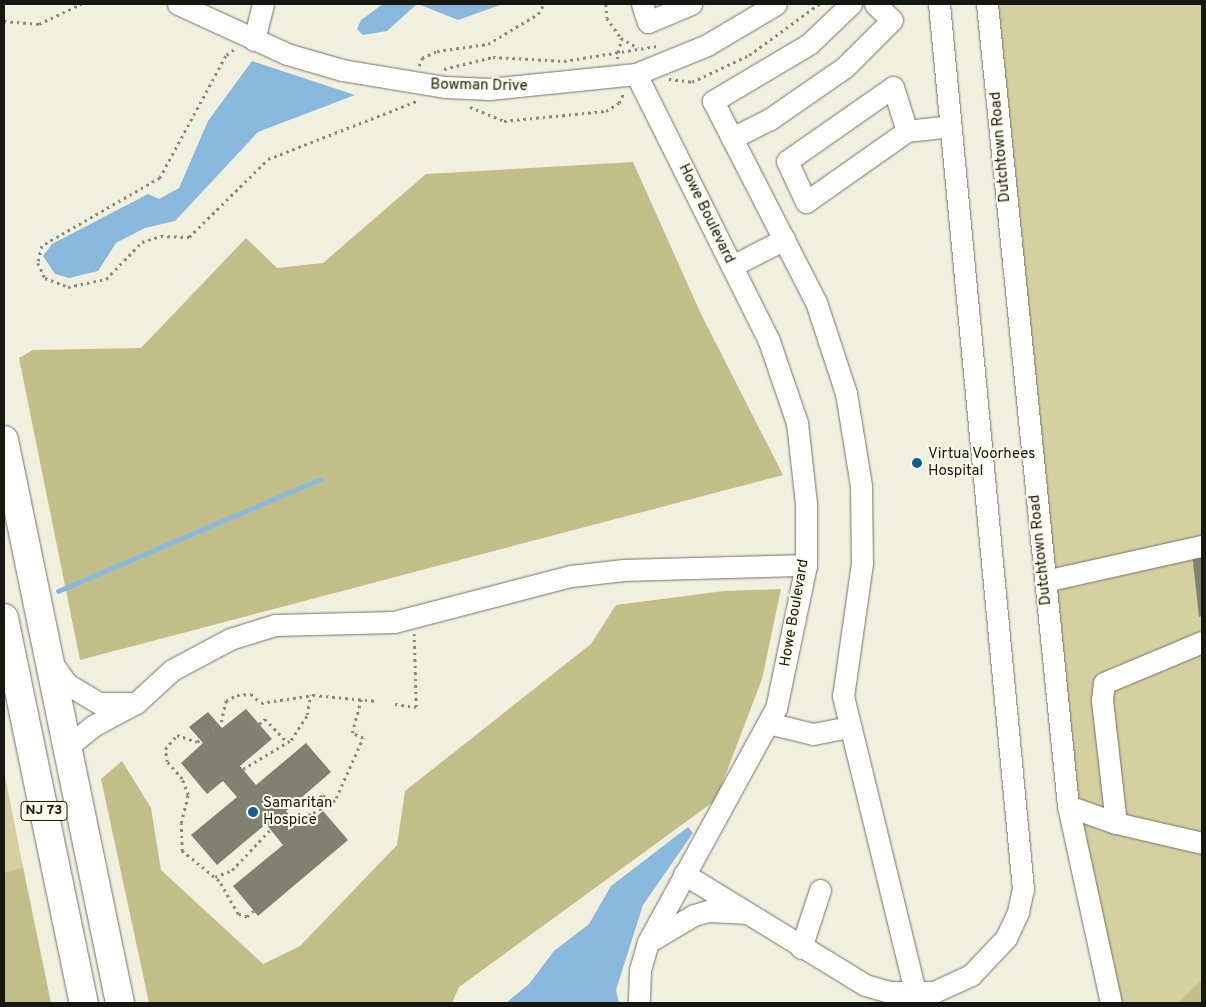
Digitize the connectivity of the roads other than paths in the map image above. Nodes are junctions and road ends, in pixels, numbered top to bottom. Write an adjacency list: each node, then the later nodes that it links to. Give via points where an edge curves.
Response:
1 (178, 4): 10 (street, Bowman Drive)
2 (263, 4): 10 (street)
3 (642, 4): 4 (street, via 648,22)
4 (691, 4)
5 (776, 4): 11 (street, Bowman Drive, via 746,24 663,63)
6 (851, 4): 14 (street, via 809,44 713,102)
7 (875, 4): 14 (street, via 892,20 845,67 770,119)
8 (939, 4): 12 (street)
9 (987, 4): 20 (street, Dutchtown Road)
10 (246, 45): 11 (street, Bowman Drive, via 342,70 445,87 534,87)
11 (628, 75): 16 (street, Howe Boulevard)
12 (951, 126): 13 (street); 36 (street, via 1023,889 1018,912 992,956 954,984 934,992)
13 (907, 131): 13 (street, via 806,202 787,161 893,87)
14 (732, 138): 15 (street)
15 (786, 239): 16 (street); 26 (street, via 836,356 861,486 862,563 842,696)
16 (732, 266): 19 (street, Howe Boulevard, via 769,341 797,423 806,503)
17 (4, 440): 23 (highway, NJ 73)
18 (1202, 546): 20 (street)
19 (806, 565): 24 (street, via 624,570 571,576 411,618 266,628 230,639 172,670); 25 (street, Howe Boulevard, via 776,708)
20 (1045, 581): 28 (street, Dutchtown Road)
21 (4, 618): 37 (highway, NJ 73)
22 (1202, 642): 29 (street, via 1104,683 1102,700)
23 (49, 659): 24 (street, via 67,684 99,703); 27 (highway, NJ 73)
24 (136, 703): 27 (street, via 94,726 71,744)
25 (768, 723): 26 (street, via 813,734); 31 (street, Howe Boulevard)
26 (850, 727): 36 (street)
27 (66, 755): 38 (highway, NJ 73)
28 (1068, 806): 29 (street); 40 (street, Dutchtown Road)
29 (1116, 823): 30 (street)
30 (1202, 843)
31 (684, 874): 33 (street); 34 (street, Howe Boulevard)
32 (820, 890): 35 (street)
33 (747, 914): 34 (street, via 708,911 694,915); 35 (street)
34 (648, 942): 39 (street, Howe Boulevard, via 640,970)
35 (802, 948): 36 (street, via 865,986)
36 (915, 992)
37 (84, 1003)
38 (120, 1003)
39 (639, 1003)
40 (1111, 1003)

